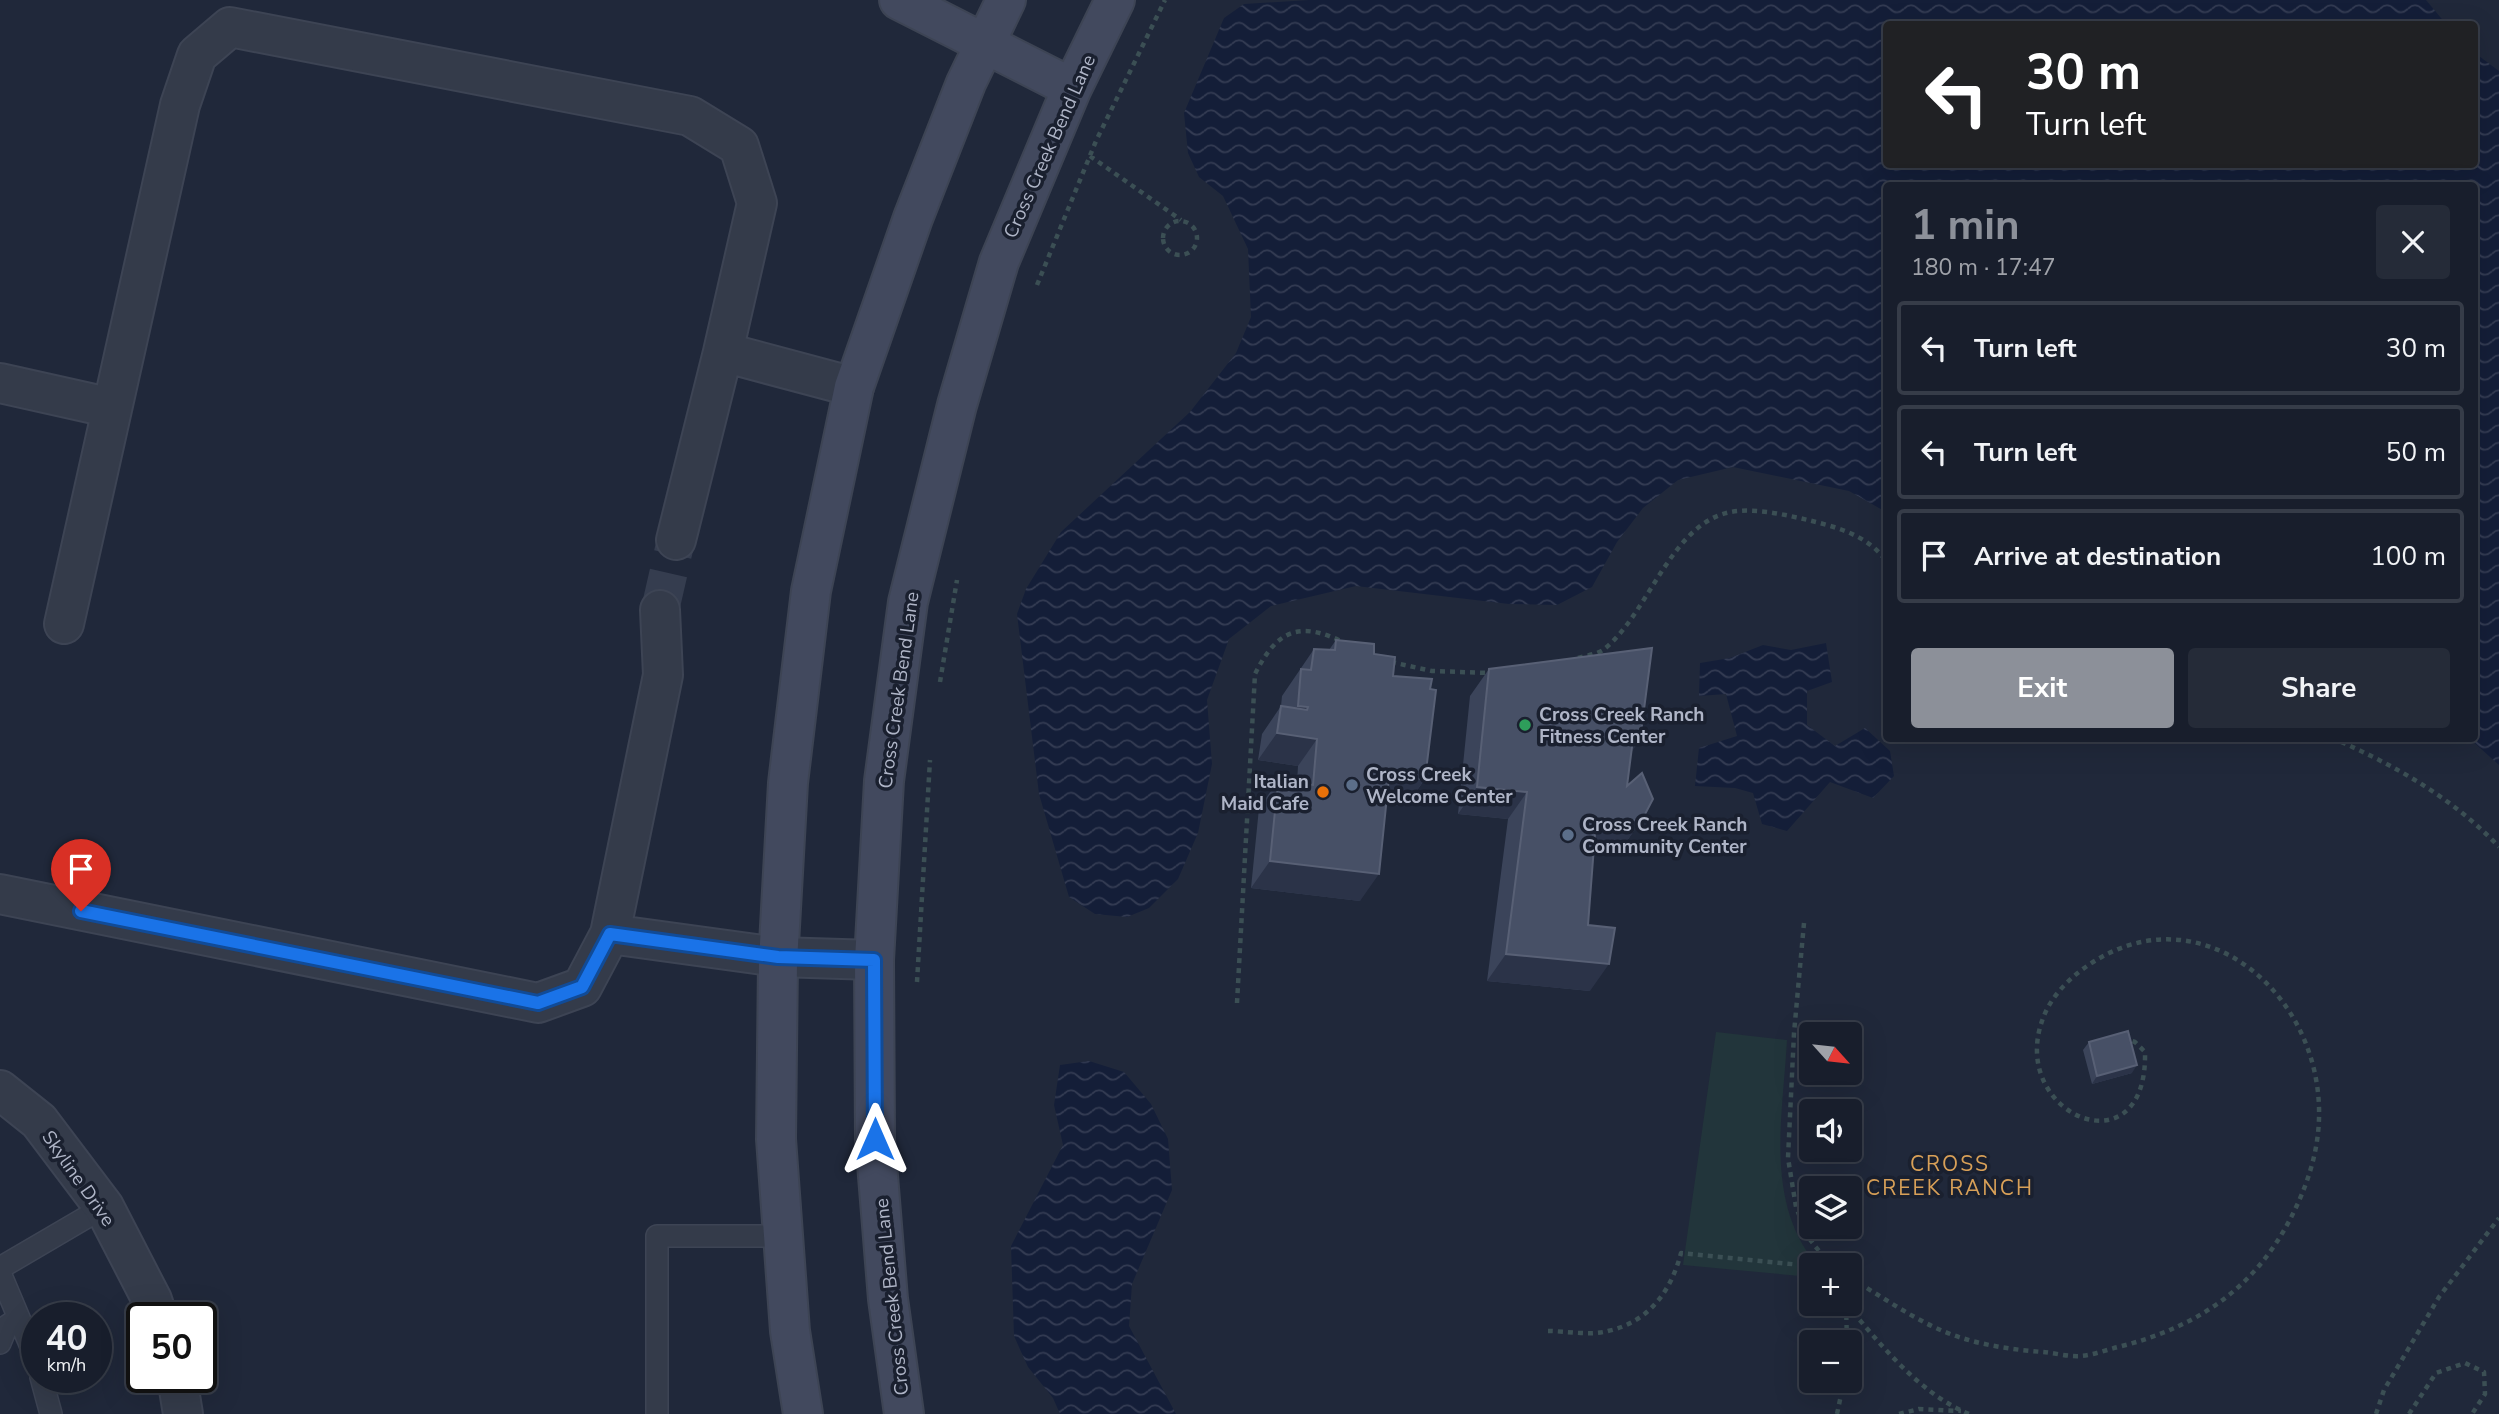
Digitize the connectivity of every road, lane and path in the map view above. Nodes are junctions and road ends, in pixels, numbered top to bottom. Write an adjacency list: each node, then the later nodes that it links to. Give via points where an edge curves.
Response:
1 (899, 0): 5 (main road)
2 (1006, 0): 5 (main road)
3 (1115, 0): 6 (main road, Cross Creek Bend Lane)
4 (1165, 0): 7 (path)
5 (984, 42): 6 (main road); 12 (main road)
6 (1072, 88): 31 (main road, Cross Creek Bend Lane, via 999,262 908,601 884,781)
7 (1090, 156): 8 (path); 9 (path)
8 (1181, 220): 8 (path, via 1168,226 1164,238 1169,250 1181,255 1193,250 1197,238 1192,226)
9 (1035, 291)
10 (723, 352): 12 (street); 13 (street, via 757,203 739,146 690,116 230,27 197,55 180,105); 14 (street)
11 (0, 383): 13 (street)
12 (854, 387): 30 (main road, via 811,591 788,783)
13 (112, 408): 18 (street)
14 (676, 540)
15 (1883, 556): 21 (path, via 1877,547 1838,528 1784,514 1737,510 1699,526 1602,650)
16 (959, 570): 23 (path)
17 (660, 610): 29 (street, via 663,675)
18 (65, 624)
19 (1356, 648): 33 (path, via 1323,632 1291,632 1269,646 1255,674)
20 (1377, 660): 22 (path, via 1432,671)
21 (1569, 661)
22 (1500, 672)
23 (940, 686)
24 (2341, 742): 26 (path, via 2384,760 2476,822)
25 (930, 751): 32 (path)
26 (2499, 847)
27 (0, 894): 29 (street, via 538,1003 582,987)
28 (1804, 923): 39 (path, via 1788,1158 1796,1207 1808,1237)
29 (610, 934): 30 (street)
30 (778, 957): 31 (street); 38 (main road, via 776,1139)
31 (874, 960): 57 (main road, Cross Creek Bend Lane, via 875,1139 888,1299)
32 (916, 993)
33 (1237, 1003)
34 (2115, 1039): 42 (path, via 2135,1042 2145,1052 2143,1087 2122,1115 2088,1122 2062,1108 2044,1081 2039,1059 2042,1021 2073,976 2110,951 2178,939 2201,943 2251,968 2269,984 2304,1035 2316,1080 2320,1131 2311,1174 2272,1252 2248,1279 2218,1304 2167,1332 2081,1356 1961,1338)
35 (0, 1090): 36 (street, Skyline Drive, via 39,1121)
36 (104, 1207): 41 (lane); 43 (street, Skyline Drive)
37 (2499, 1218): 61 (path, via 2439,1297 2384,1390)
38 (783, 1236): 55 (lane, via 657,1236); 56 (main road, via 790,1331)
39 (1821, 1253)
40 (1799, 1265): 47 (path, via 1681,1253 1674,1280 1651,1311 1607,1332)
41 (0, 1271): 45 (lane)
42 (1862, 1284)
43 (153, 1302)
44 (1856, 1316): 52 (path, via 1892,1357)
45 (19, 1318): 46 (lane); 48 (lane, via 7,1326)
46 (21, 1323)
47 (1548, 1331)
48 (0, 1343)
49 (45, 1393): 53 (lane)
50 (180, 1393): 54 (street)
51 (1841, 1393): 58 (path)
52 (1962, 1411): 59 (path, via 1919,1409); 60 (path)
53 (51, 1414)
54 (183, 1414)
55 (657, 1414)
56 (803, 1414)
57 (904, 1414)
58 (1837, 1414)
59 (1899, 1414)
60 (1969, 1414)
61 (2376, 1414)
62 (2409, 1414): 63 (path, via 2436,1373 2465,1363 2484,1372 2485,1394)
63 (2472, 1414)

